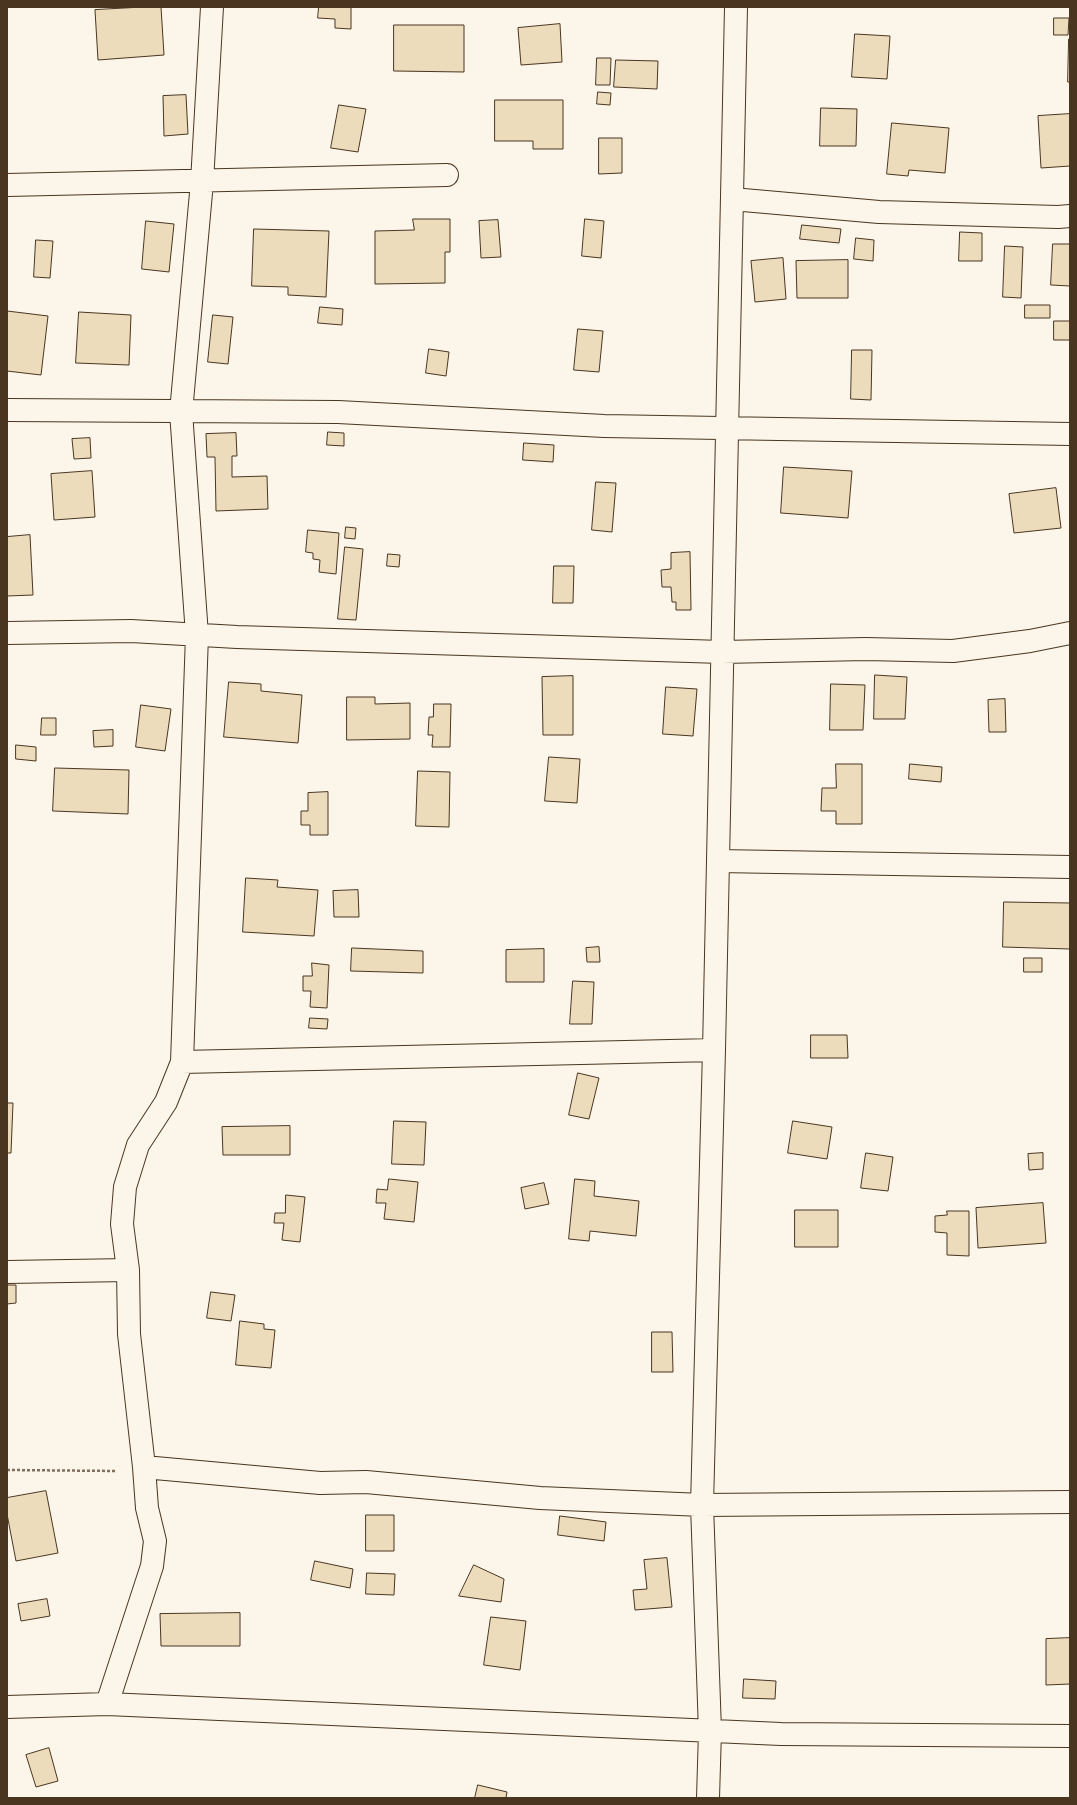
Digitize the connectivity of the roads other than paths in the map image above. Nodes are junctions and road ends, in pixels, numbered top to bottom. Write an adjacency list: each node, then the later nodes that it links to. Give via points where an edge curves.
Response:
1 (212, 7): 4 (street)
2 (736, 7): 6 (street)
3 (447, 175): 4 (street)
4 (202, 182): 5 (street); 9 (street)
5 (7, 185)
6 (732, 198): 7 (street, via 879,212); 10 (street)
7 (1070, 216)
8 (7, 410): 9 (street)
9 (181, 412): 10 (street, via 338,412 604,426); 14 (street)
10 (727, 427): 11 (street); 15 (street)
11 (1070, 434)
12 (7, 633): 14 (street, via 131,631)
13 (1070, 633): 15 (street, via 952,651 866,649)
14 (197, 635): 15 (street); 19 (street)
15 (722, 652): 16 (street)
16 (718, 861): 17 (street); 18 (street)
17 (1070, 867)
18 (714, 1050): 19 (street); 24 (street)
19 (182, 1062): 20 (street, via 166,1102 138,1145 125,1187 122,1224)
20 (128, 1270): 21 (street); 22 (street, via 130,1334)
21 (7, 1272)
22 (144, 1467): 24 (street, via 320,1483 366,1482 540,1498); 25 (street, via 147,1508 155,1541 152,1566)
23 (1070, 1502): 24 (street)
24 (702, 1506): 27 (street)
25 (107, 1704): 26 (street); 27 (street)
26 (7, 1708)
27 (710, 1731): 28 (street, via 781,1734); 29 (street)
28 (1070, 1736)
29 (708, 1798)

